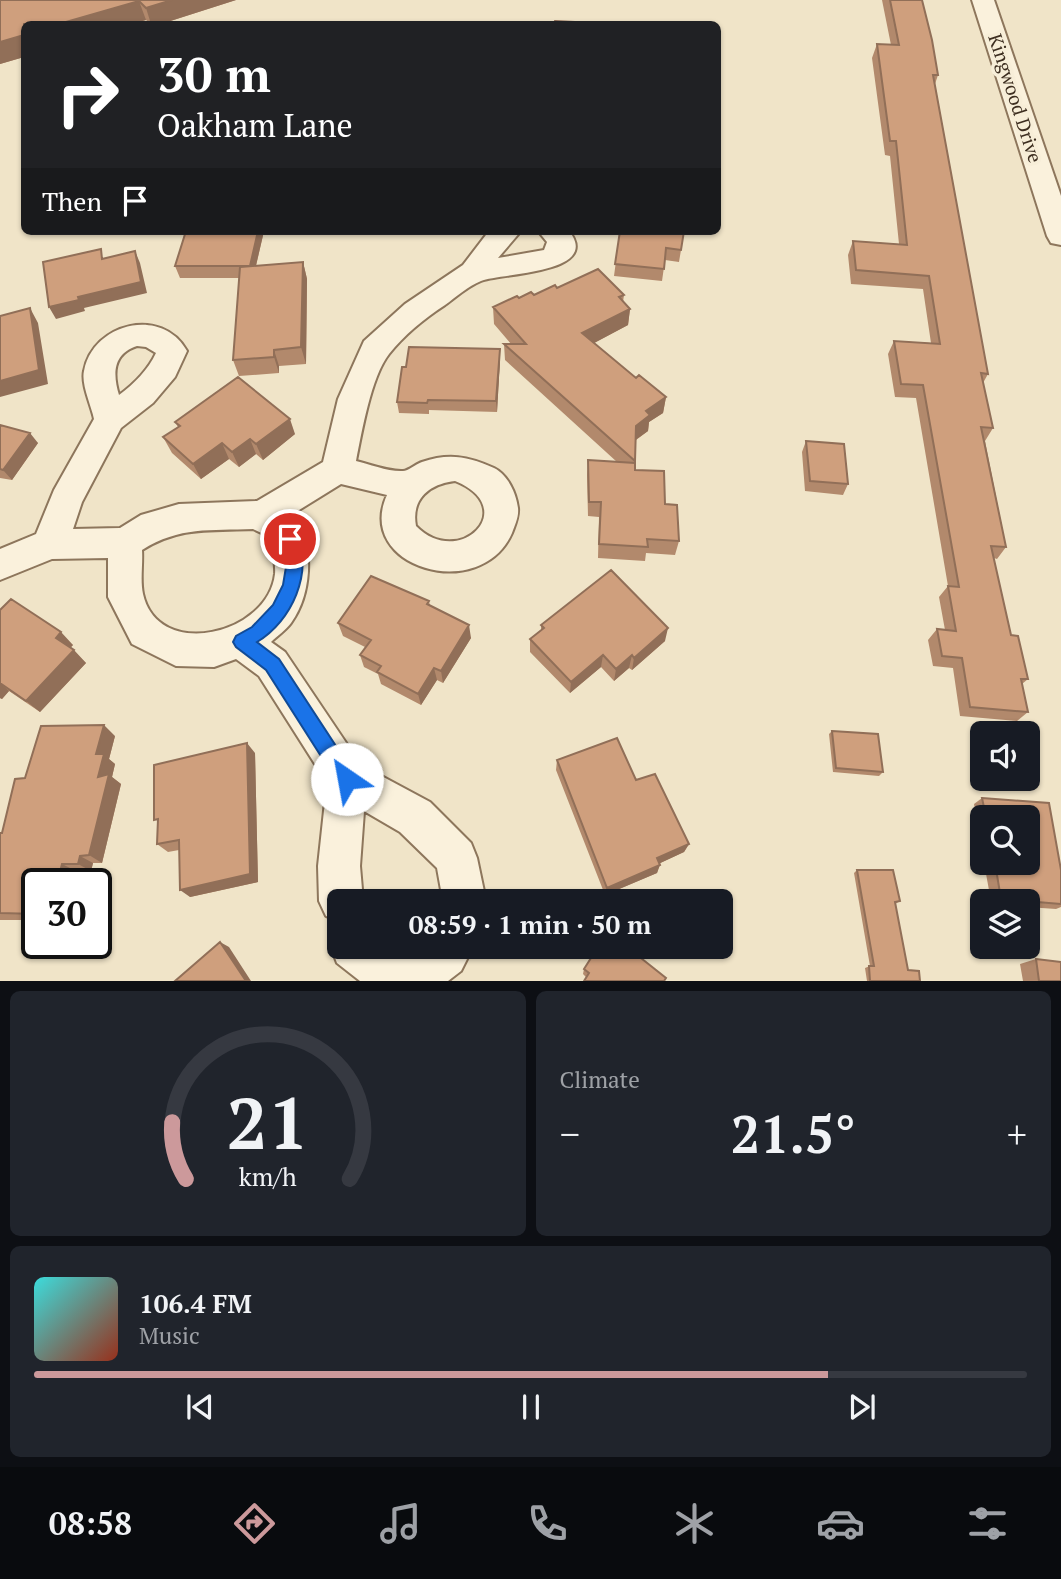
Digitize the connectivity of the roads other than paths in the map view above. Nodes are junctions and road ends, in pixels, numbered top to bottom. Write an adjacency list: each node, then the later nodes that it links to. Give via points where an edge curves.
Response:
1 (983, 0): 4 (street, Kingwood Drive)
2 (502, 235): 5 (street)
3 (556, 235): 5 (street, via 561,239 560,251 552,258)
4 (1061, 236)
5 (473, 272): 7 (street, via 415,311 375,349 354,399)
6 (110, 419): 11 (street, via 66,500)
7 (337, 470): 8 (street); 9 (street)
8 (409, 486)
9 (260, 517): 10 (street, via 179,518 153,525); 13 (street, via 286,528 296,561 292,586 279,610)
10 (125, 543): 11 (street); 13 (street, via 120,571 124,594 149,638 173,648 202,651)
11 (50, 544): 12 (street)
12 (0, 565)
13 (242, 642): 14 (street, via 272,664)
14 (347, 779): 15 (street); 16 (street, via 415,817 456,858)
15 (340, 889)
16 (462, 889)
17 (368, 959): 18 (street, via 380,968 419,972)
18 (442, 959)

